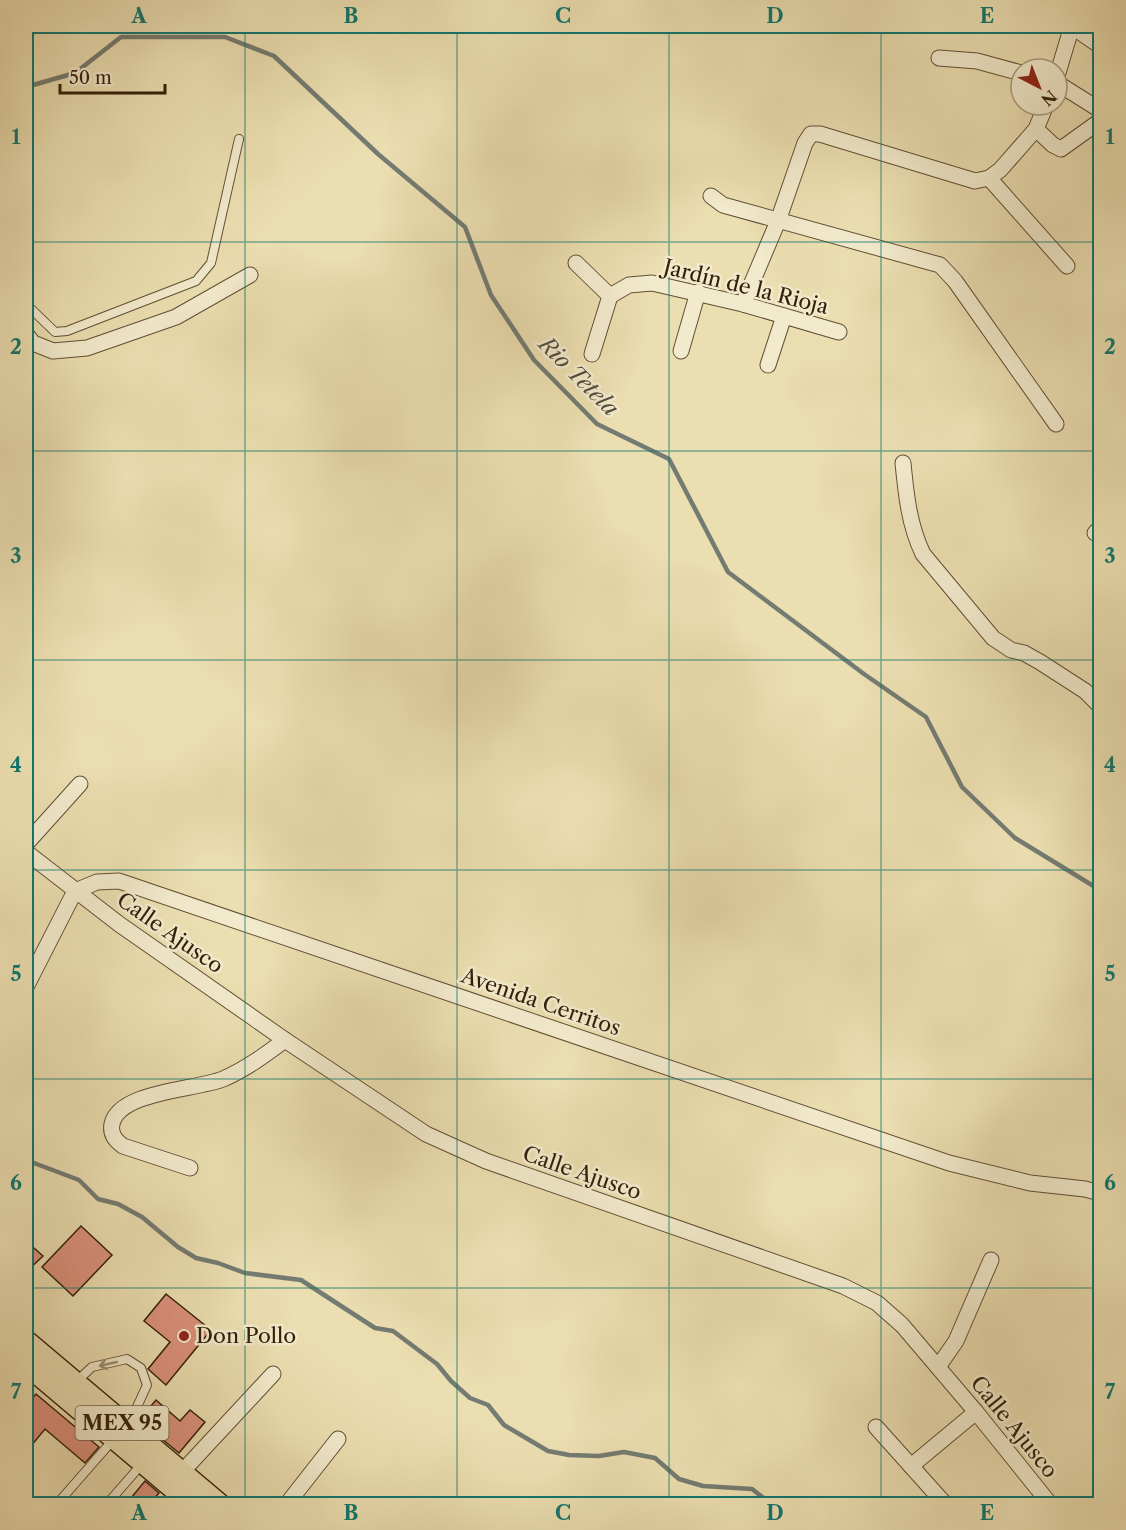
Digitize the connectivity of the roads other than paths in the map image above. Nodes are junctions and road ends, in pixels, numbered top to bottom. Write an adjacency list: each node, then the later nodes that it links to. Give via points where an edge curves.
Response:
1 (1073, 26): 2 (street); 3 (street)
2 (1101, 44)
3 (1063, 57)
4 (939, 58): 5 (street, via 977,61)
5 (1009, 70)
6 (1069, 90): 7 (street)
7 (1101, 110)
8 (1041, 117): 10 (street)
9 (1101, 121): 10 (street, via 1061,149)
10 (1036, 129): 12 (street)
11 (239, 139): 20 (lane, via 211,263 196,281 67,331 55,332)
12 (989, 178): 14 (street, via 975,180 811,134); 16 (street)
13 (711, 196): 14 (street, via 723,205)
14 (778, 221): 21 (street); 28 (street, via 940,265)
15 (576, 263): 19 (street)
16 (1067, 266)
17 (250, 275): 24 (street, via 176,317 87,348 53,351 33,343)
18 (698, 292): 19 (street, Jardín de la Rioja, via 652,283 628,285); 21 (street, Jardín de la Rioja); 25 (street)
19 (610, 296): 26 (street)
20 (26, 304)
21 (743, 304): 22 (street, Jardín de la Rioja)
22 (784, 316): 23 (street, Jardín de la Rioja); 27 (street)
23 (839, 332)
24 (26, 334)
25 (681, 351)
26 (592, 354)
27 (768, 365)
28 (1056, 424)
29 (903, 463): 30 (street, via 909,513 923,554 993,638 1040,662)
30 (1101, 706)
31 (80, 784): 32 (street)
32 (26, 844)
33 (26, 852): 34 (street, Calle Ajusco)
34 (75, 891): 35 (street); 36 (street, Calle Ajusco); 38 (street, Avenida Cerritos, via 97,882 118,881 950,1163 1030,1183)
35 (26, 987)
36 (285, 1040): 37 (street, via 254,1064 221,1080 131,1103 113,1116 110,1131 123,1146); 41 (street, Calle Ajusco, via 426,1134 460,1151 843,1286 877,1303)
37 (190, 1168)
38 (1101, 1193)
39 (990, 1260): 41 (street, via 956,1341)
40 (26, 1342): 44 (main road, MEX 95)
41 (938, 1367): 45 (street, Calle Ajusco)
42 (31, 1371): 47 (main road, MEX 95)
43 (273, 1374): 51 (street)
44 (74, 1384): 47 (main road, MEX 95); 47 (lane, one-way to 44, via 147,1385 141,1368 127,1359 92,1367)
45 (976, 1412): 50 (street); 58 (street, Calle Ajusco)
46 (876, 1427): 50 (street)
47 (119, 1432): 49 (main road, MEX 95); 51 (main road, MEX 95); 52 (lane)
48 (338, 1439): 56 (street)
49 (143, 1463): 53 (lane); 54 (main road, MEX 95)
50 (911, 1466): 57 (street)
51 (181, 1473): 55 (main road, MEX 95)
52 (57, 1504)
53 (107, 1504)
54 (193, 1504)
55 (218, 1504)
56 (287, 1504)
57 (945, 1504)
58 (1050, 1504)

